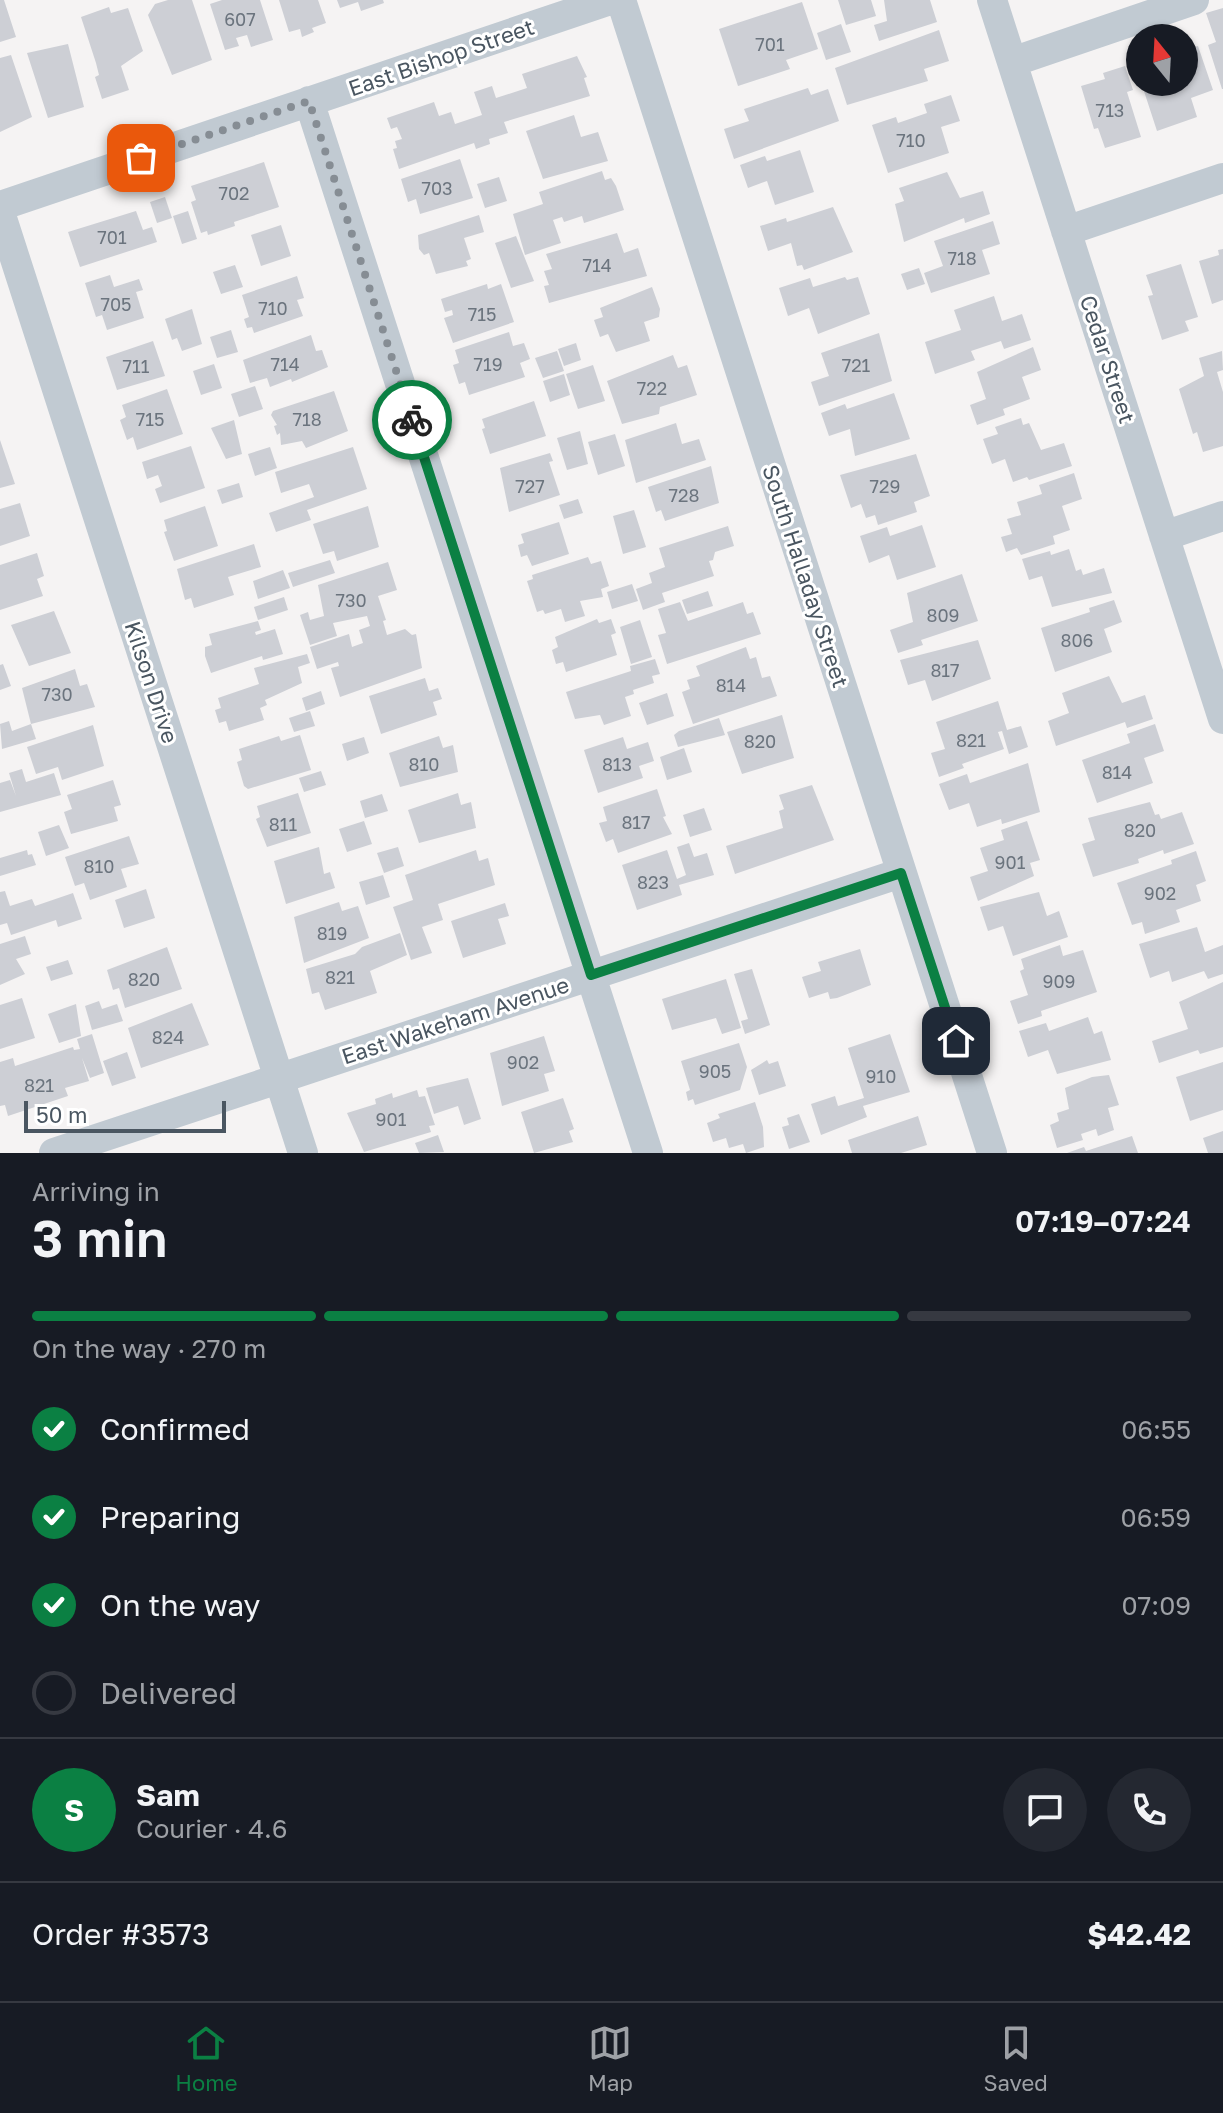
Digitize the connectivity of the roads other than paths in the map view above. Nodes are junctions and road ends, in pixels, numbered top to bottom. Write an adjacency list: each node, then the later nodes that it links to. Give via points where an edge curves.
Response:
1 (610, 0): 6 (street, East Bishop Street)
2 (621, 0): 13 (street, South Halladay Street)
3 (992, 0): 5 (street, Cedar Street)
4 (1194, 0): 5 (street)
5 (1012, 62): 9 (street, Cedar Street)
6 (309, 101): 8 (street, East Bishop Street); 14 (street)
7 (1223, 178): 9 (street)
8 (0, 209): 15 (street, Kilson Drive)
9 (1066, 231): 11 (street, Cedar Street)
10 (1223, 516): 11 (street)
11 (1164, 536): 12 (street, Cedar Street)
12 (1223, 719)
13 (901, 873): 14 (street, East Wakeham Avenue); 19 (street, South Halladay Street)
14 (591, 975): 15 (street, East Wakeham Avenue); 18 (street)
15 (279, 1079): 16 (street, East Wakeham Avenue); 17 (street, Kilson Drive)
16 (54, 1153)
17 (303, 1153)
18 (648, 1153)
19 (992, 1153)

